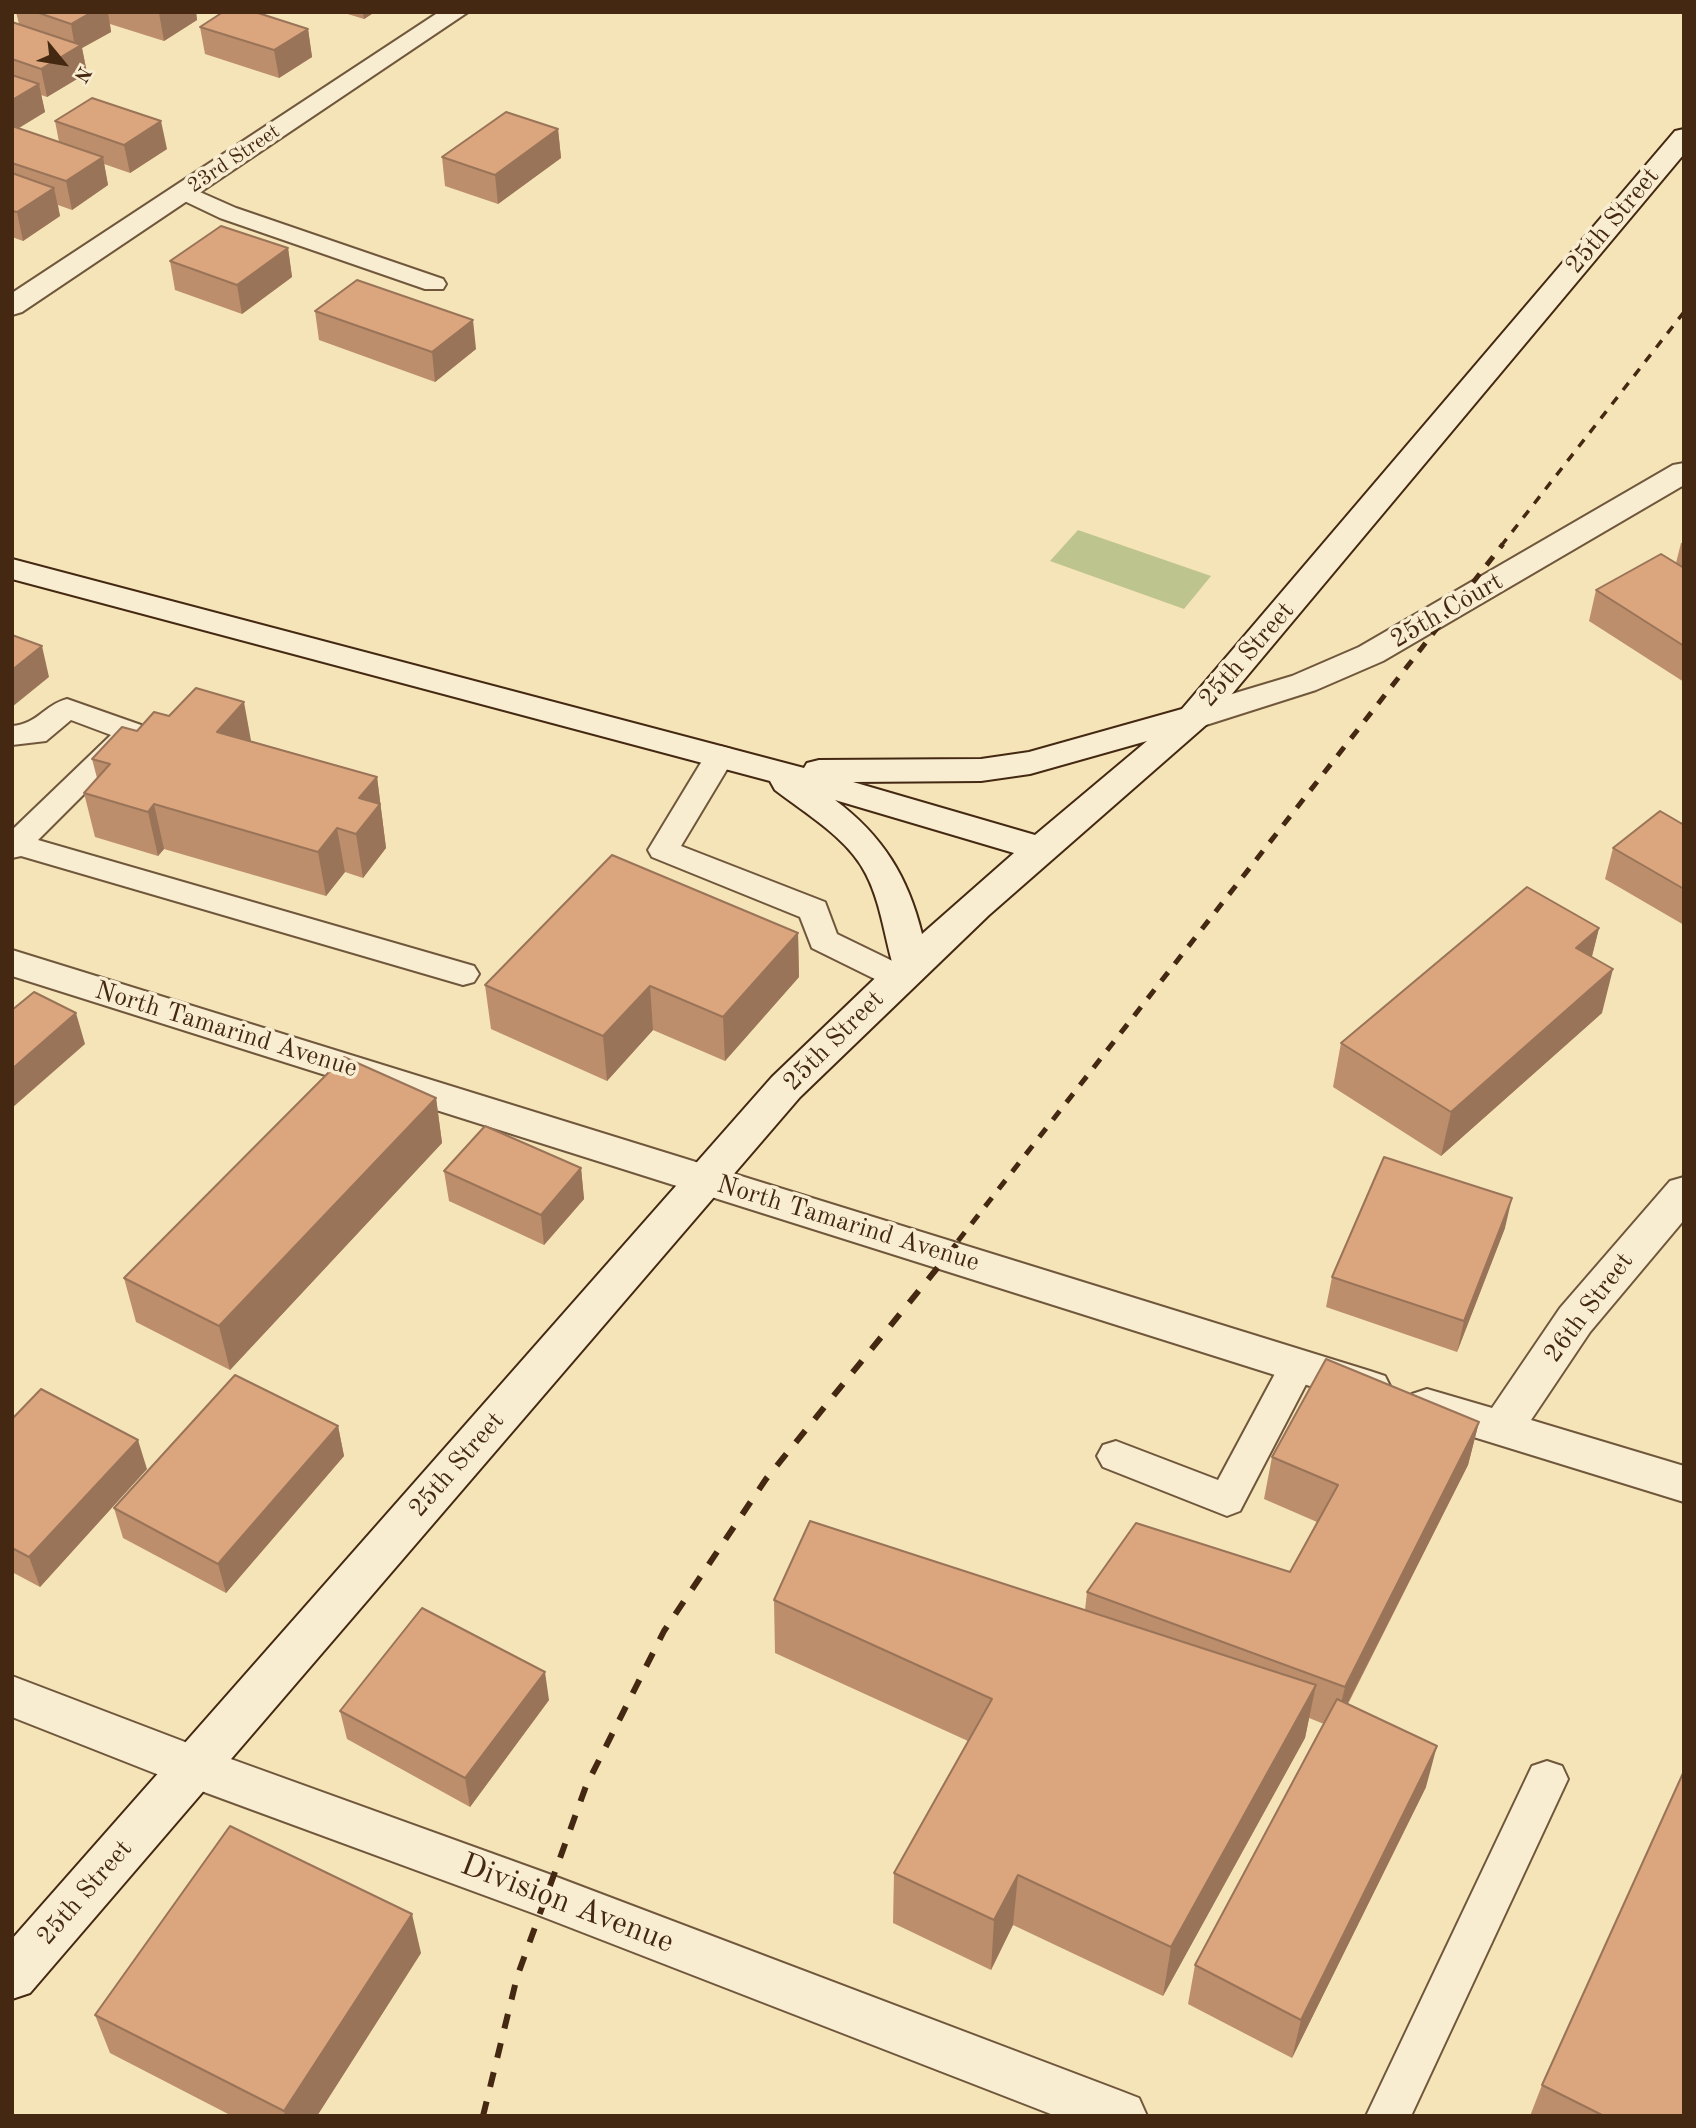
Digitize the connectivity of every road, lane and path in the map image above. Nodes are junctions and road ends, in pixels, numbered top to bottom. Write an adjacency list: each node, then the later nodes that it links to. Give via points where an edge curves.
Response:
1 (456, 12): 3 (street, 23rd Street)
2 (1684, 137): 8 (street, 25th Street)
3 (184, 192): 4 (lane, via 228,213); 5 (street, 23rd Street)
4 (434, 284)
5 (12, 306)
6 (1684, 472): 8 (street, 25th Court, via 1371,654 1304,683)
7 (12, 569): 10 (street)
8 (1194, 717): 11 (street, 25th Court, via 1030,763 981,770); 13 (street, 25th Street)
9 (12, 736): 12 (lane, via 36,734 67,708 131,732)
10 (720, 757): 11 (street); 15 (lane, via 663,850 814,910 823,940)
11 (772, 770): 13 (street); 15 (street, via 857,836 874,857 894,901)
12 (13, 845): 16 (lane)
13 (1041, 849): 15 (street, 25th Street)
14 (12, 963): 17 (street, North Tamarind Avenue)
15 (905, 971): 17 (street, 25th Street, via 786,1087)
16 (463, 974)
17 (705, 1179): 19 (street, North Tamarind Avenue); 24 (street, 25th Street)
18 (1684, 1192): 20 (street, 26th Street, via 1575,1321)
19 (1298, 1366): 20 (street, North Tamarind Avenue); 21 (lane, via 1227,1500)
20 (1502, 1429): 22 (street, North Tamarind Avenue)
21 (1116, 1456)
22 (1684, 1484)
23 (12, 1696): 24 (street, Division Avenue)
24 (194, 1767): 26 (street, 25th Street); 27 (street, Division Avenue, via 546,1895)
25 (1547, 1779): 28 (lane)
26 (12, 1976)
27 (1121, 2116)
28 (1388, 2116)

